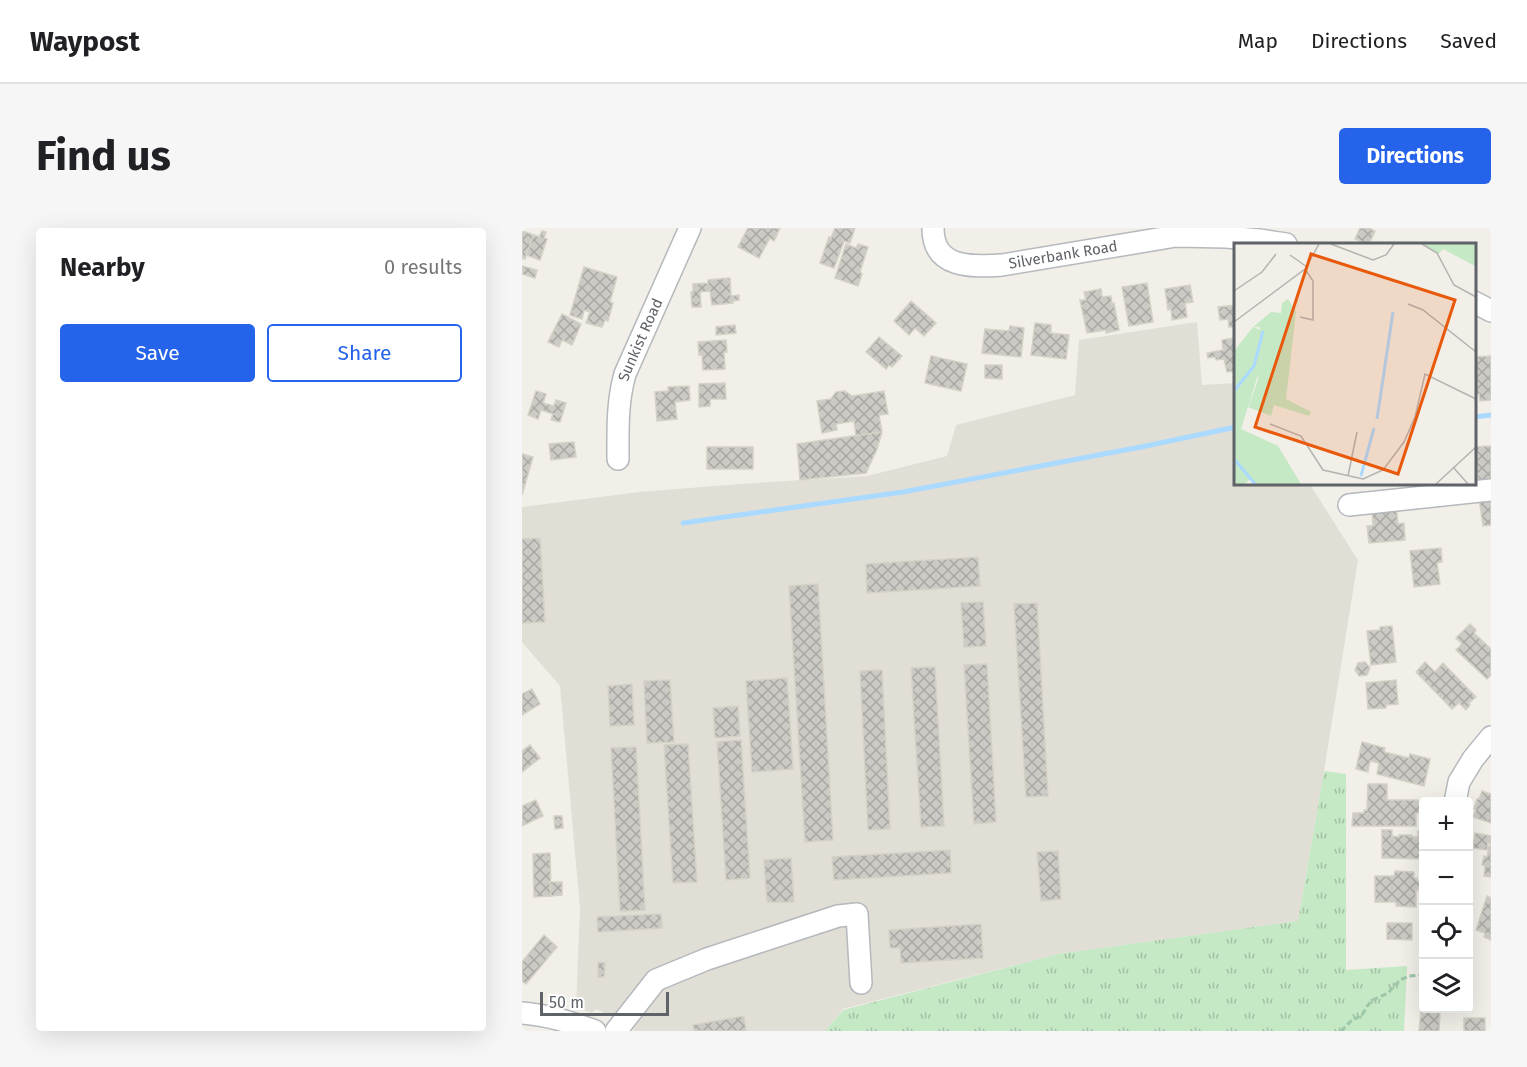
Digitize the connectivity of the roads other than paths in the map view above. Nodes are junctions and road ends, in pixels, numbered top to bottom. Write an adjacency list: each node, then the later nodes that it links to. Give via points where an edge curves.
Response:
1 (690, 228): 6 (street, Sunkist Road, via 625,374 618,406)
2 (933, 228): 3 (street, Silverbank Road, via 937,248 943,255 963,265 981,266 1176,236)
3 (1280, 243)
4 (1476, 303): 5 (street)
5 (1491, 311)
6 (618, 459)
7 (1491, 490): 8 (street)
8 (1348, 505)
9 (1491, 737): 10 (street, via 1473,759)
10 (1456, 797)
11 (861, 983): 14 (street, via 857,914 838,916 665,975 656,980)
12 (522, 1013): 13 (street, via 544,1015)
13 (594, 1031)
14 (616, 1031)

